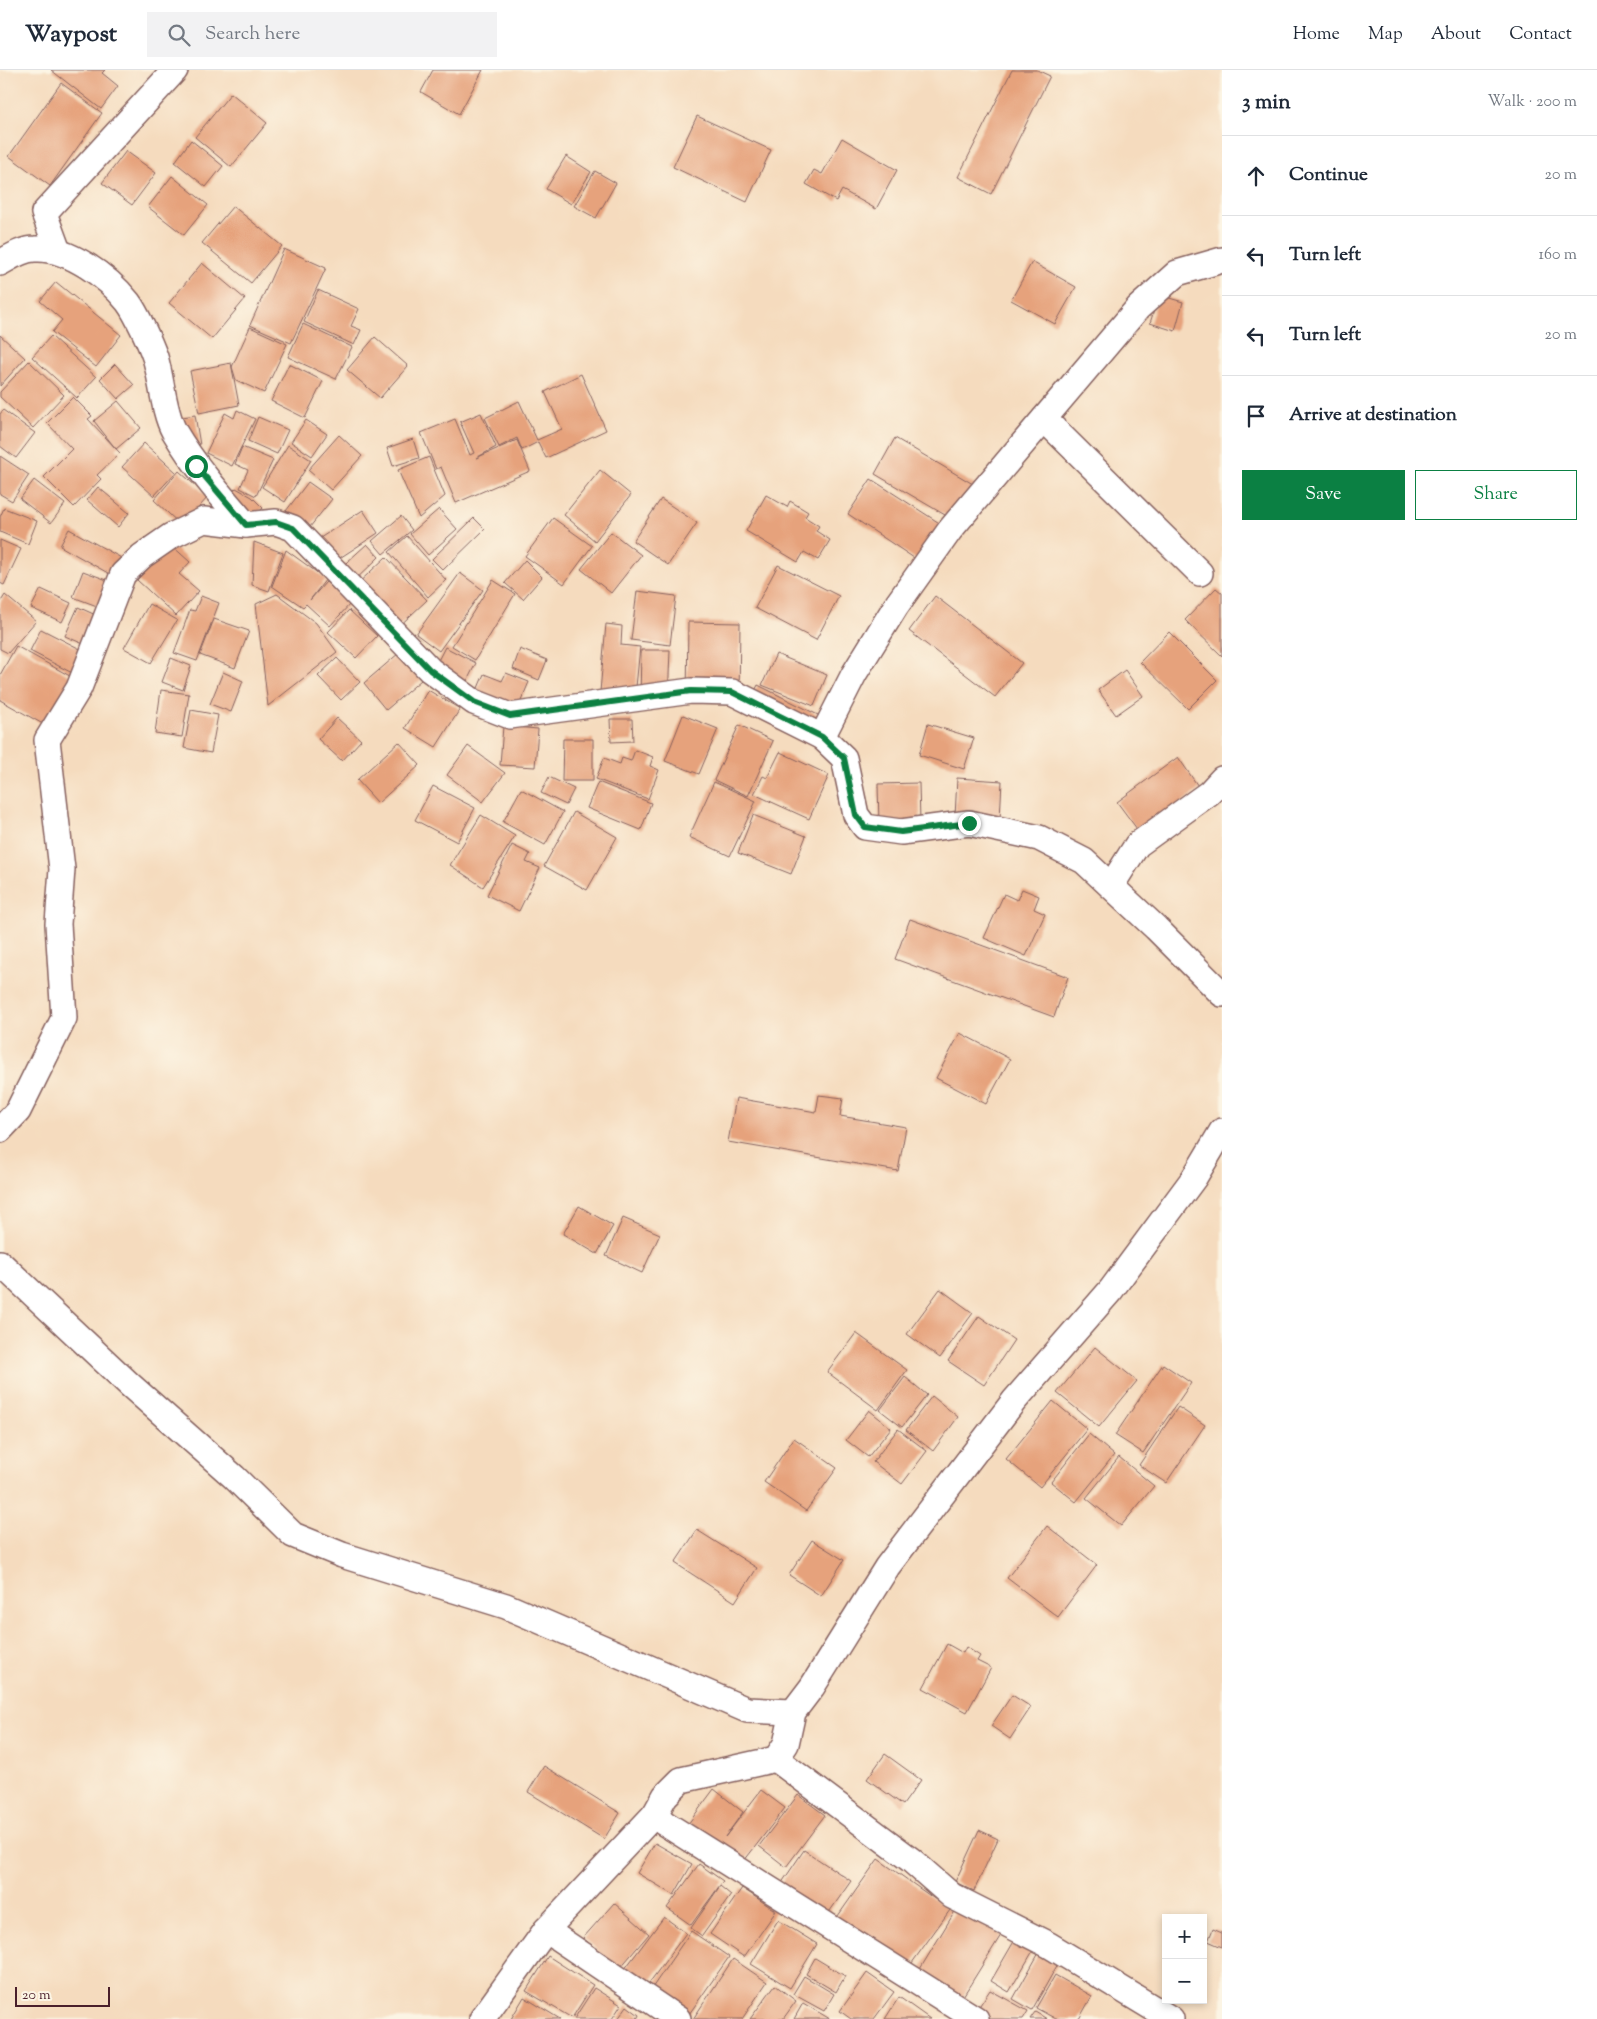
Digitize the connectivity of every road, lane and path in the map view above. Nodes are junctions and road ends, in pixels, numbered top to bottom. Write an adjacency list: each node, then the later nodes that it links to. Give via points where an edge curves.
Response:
1 (175, 70): 2 (street, via 44,213)
2 (58, 251): 4 (street, via 34,248); 6 (street, via 94,271 129,303 154,357 173,429 196,466)
3 (1222, 260): 5 (street, via 1177,273 1138,308)
4 (0, 263)
5 (1044, 419): 7 (street); 8 (street, via 950,530 896,606 854,674)
6 (246, 525): 8 (street, via 276,522 293,528 430,670 474,702 510,716 691,691 732,692); 12 (street, via 204,520 171,536 123,574 79,688 47,740 62,869 58,924 64,1018 18,1111)
7 (1200, 573)
8 (822, 737): 10 (street, via 844,758 856,815 865,827 901,832 969,823 1039,838 1084,861)
9 (1222, 779): 10 (street, via 1209,793 1137,845)
10 (1111, 886): 11 (street)
11 (1222, 994)
12 (0, 1130)
13 (1222, 1131): 15 (street, via 1194,1178 1111,1290 1014,1401 887,1567)
14 (0, 1263): 15 (street, via 293,1535 342,1555 506,1606 747,1710)
15 (793, 1712): 16 (street, via 786,1744)
16 (776, 1759): 17 (street, via 681,1780 665,1796); 22 (street, via 911,1860 952,1896 1049,1945)
17 (654, 1814): 18 (street); 19 (street)
18 (546, 1930): 20 (street); 21 (street)
19 (964, 2016)
20 (482, 2019)
21 (678, 2019)
22 (1171, 2019)

